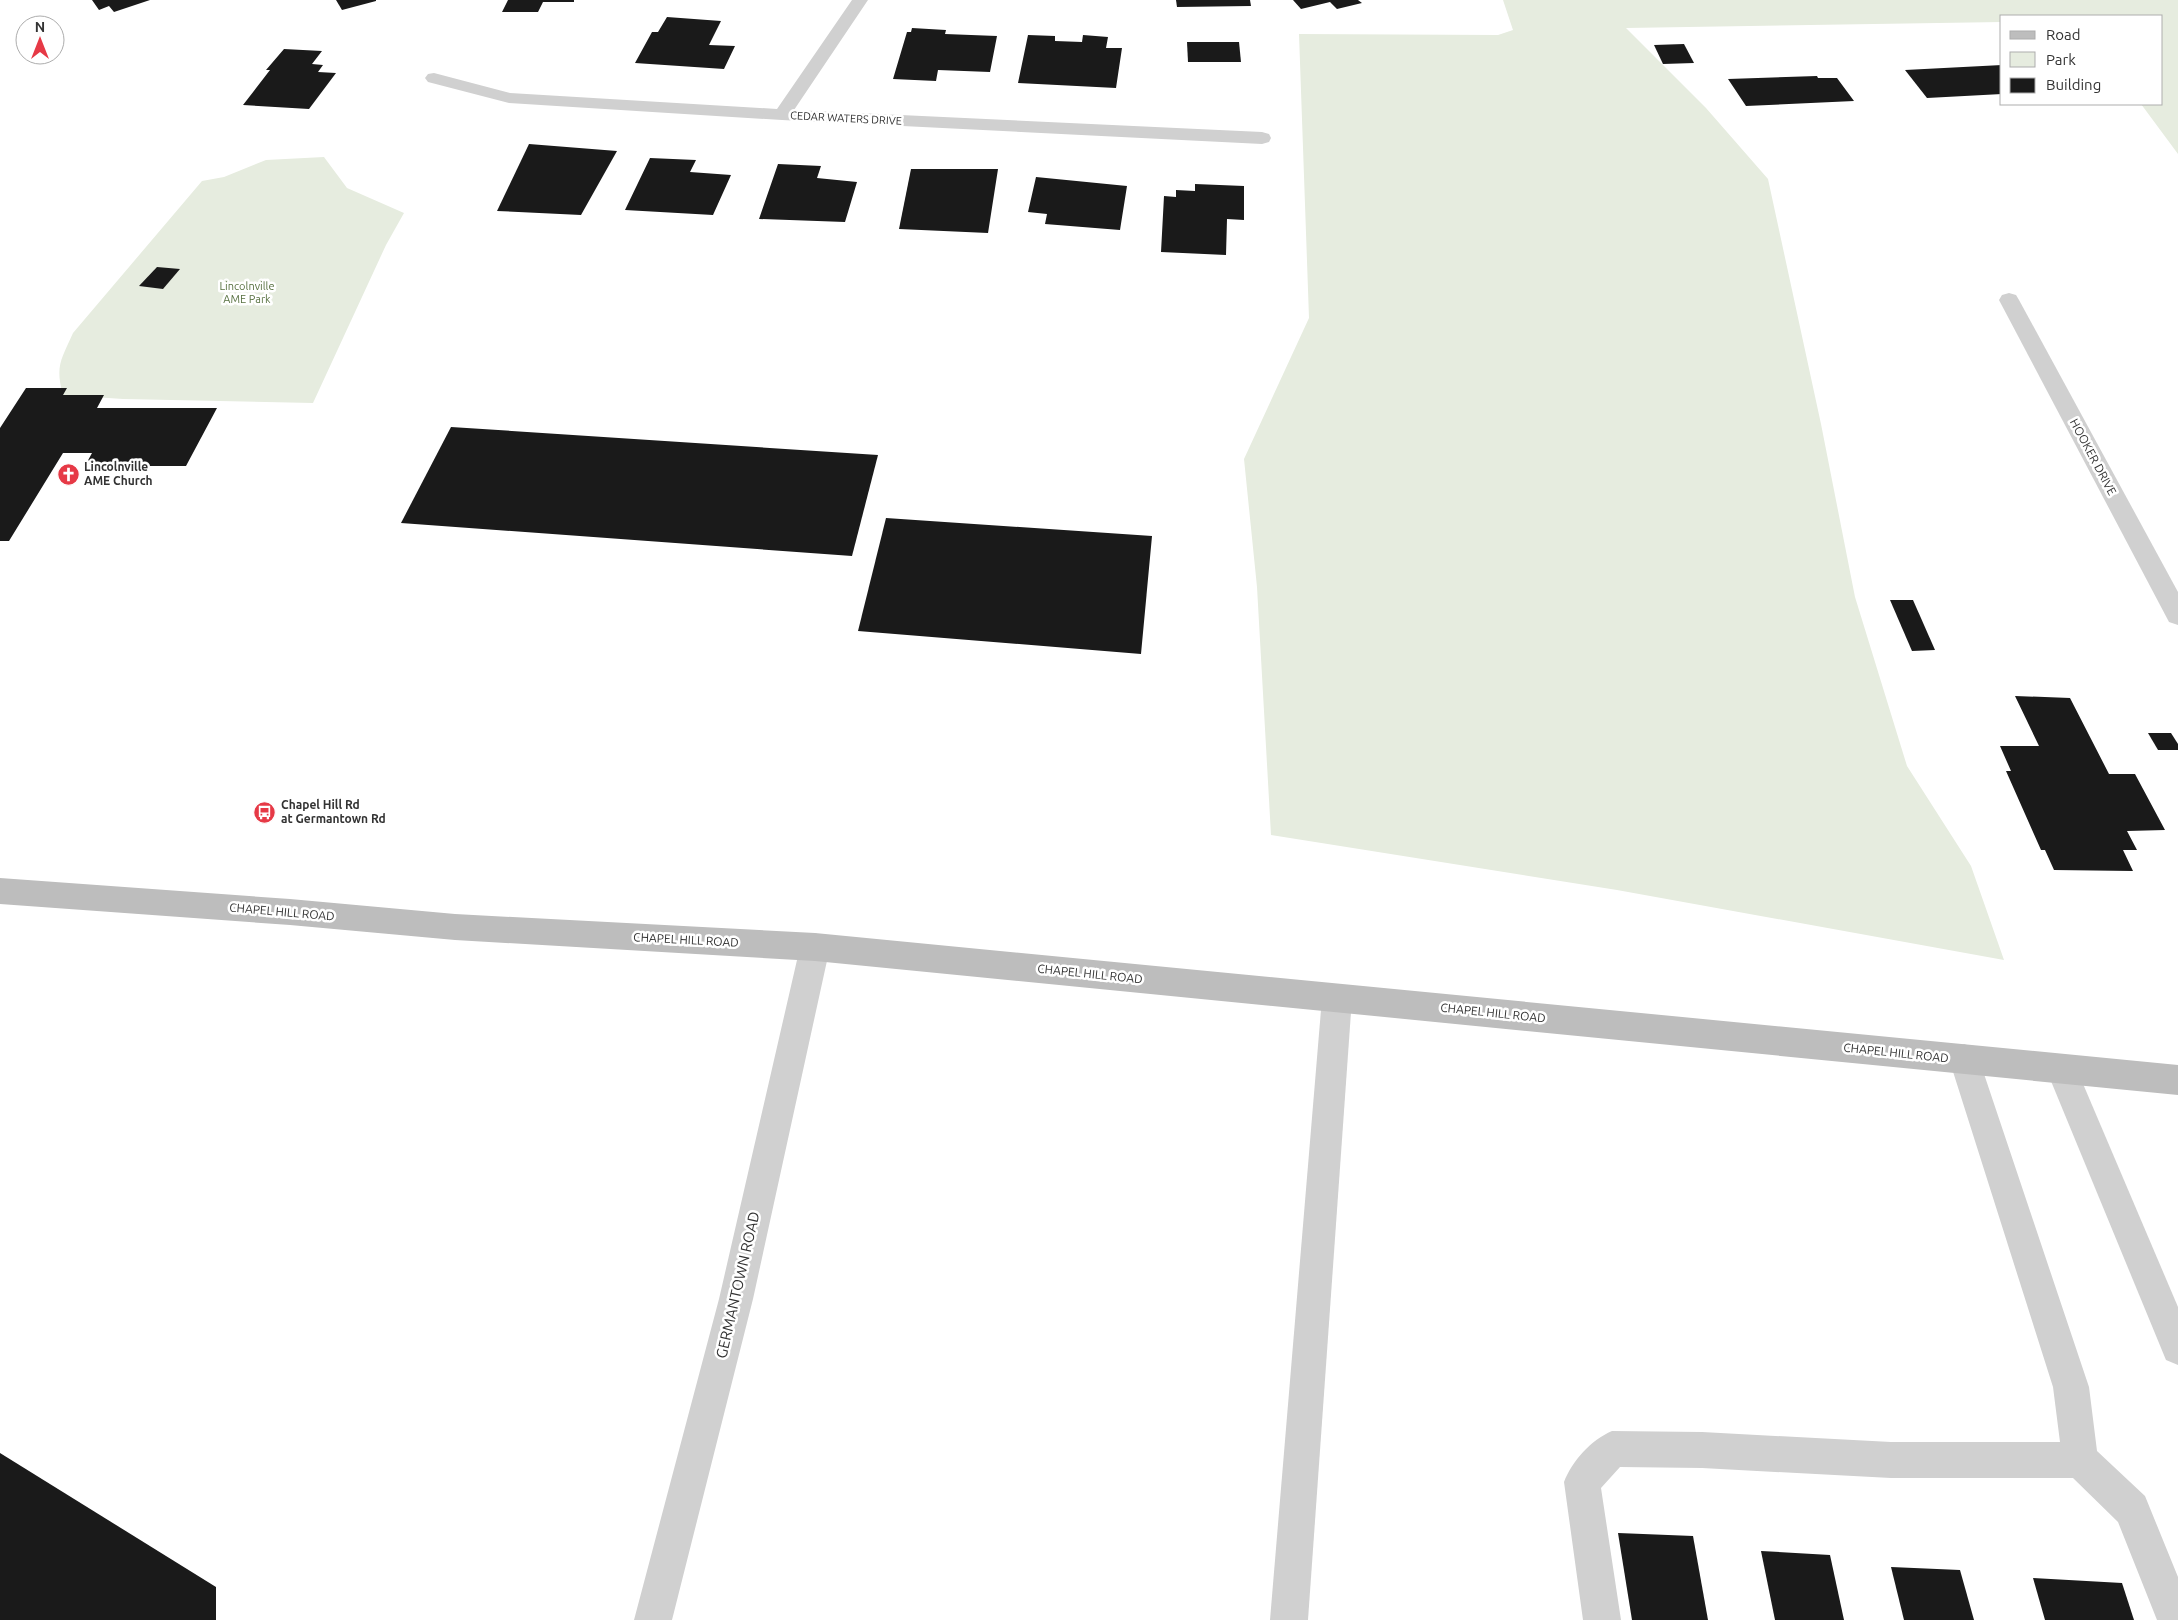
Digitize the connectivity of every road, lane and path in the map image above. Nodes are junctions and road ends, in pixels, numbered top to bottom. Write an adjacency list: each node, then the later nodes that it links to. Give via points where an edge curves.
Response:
1 (860, 0): 3 (street)
2 (434, 78): 3 (street, CEDAR WATERS DRIVE, via 509,98)
3 (782, 115): 4 (street, CEDAR WATERS DRIVE)
4 (1262, 138)
5 (2009, 300): 6 (street, HOOKER DRIVE)
6 (2178, 615)
7 (0, 891): 8 (main road, CHAPEL HILL ROAD, via 455,927)
8 (815, 948): 9 (main road, CHAPEL HILL ROAD); 15 (street, GERMANTOWN ROAD, via 736,1299)
9 (1337, 998): 10 (main road, CHAPEL HILL ROAD); 16 (street)
10 (1964, 1059): 11 (main road, CHAPEL HILL ROAD); 14 (street, via 2071,1387)
11 (2061, 1069): 12 (main road, CHAPEL HILL ROAD); 13 (street)
12 (2178, 1080)
13 (2178, 1348)
14 (2080, 1460): 17 (street, via 1891,1460 1702,1450 1612,1449 1582,1482); 18 (street, via 2132,1509)
15 (653, 1620)
16 (1289, 1620)
17 (1602, 1620)
18 (2176, 1620)

